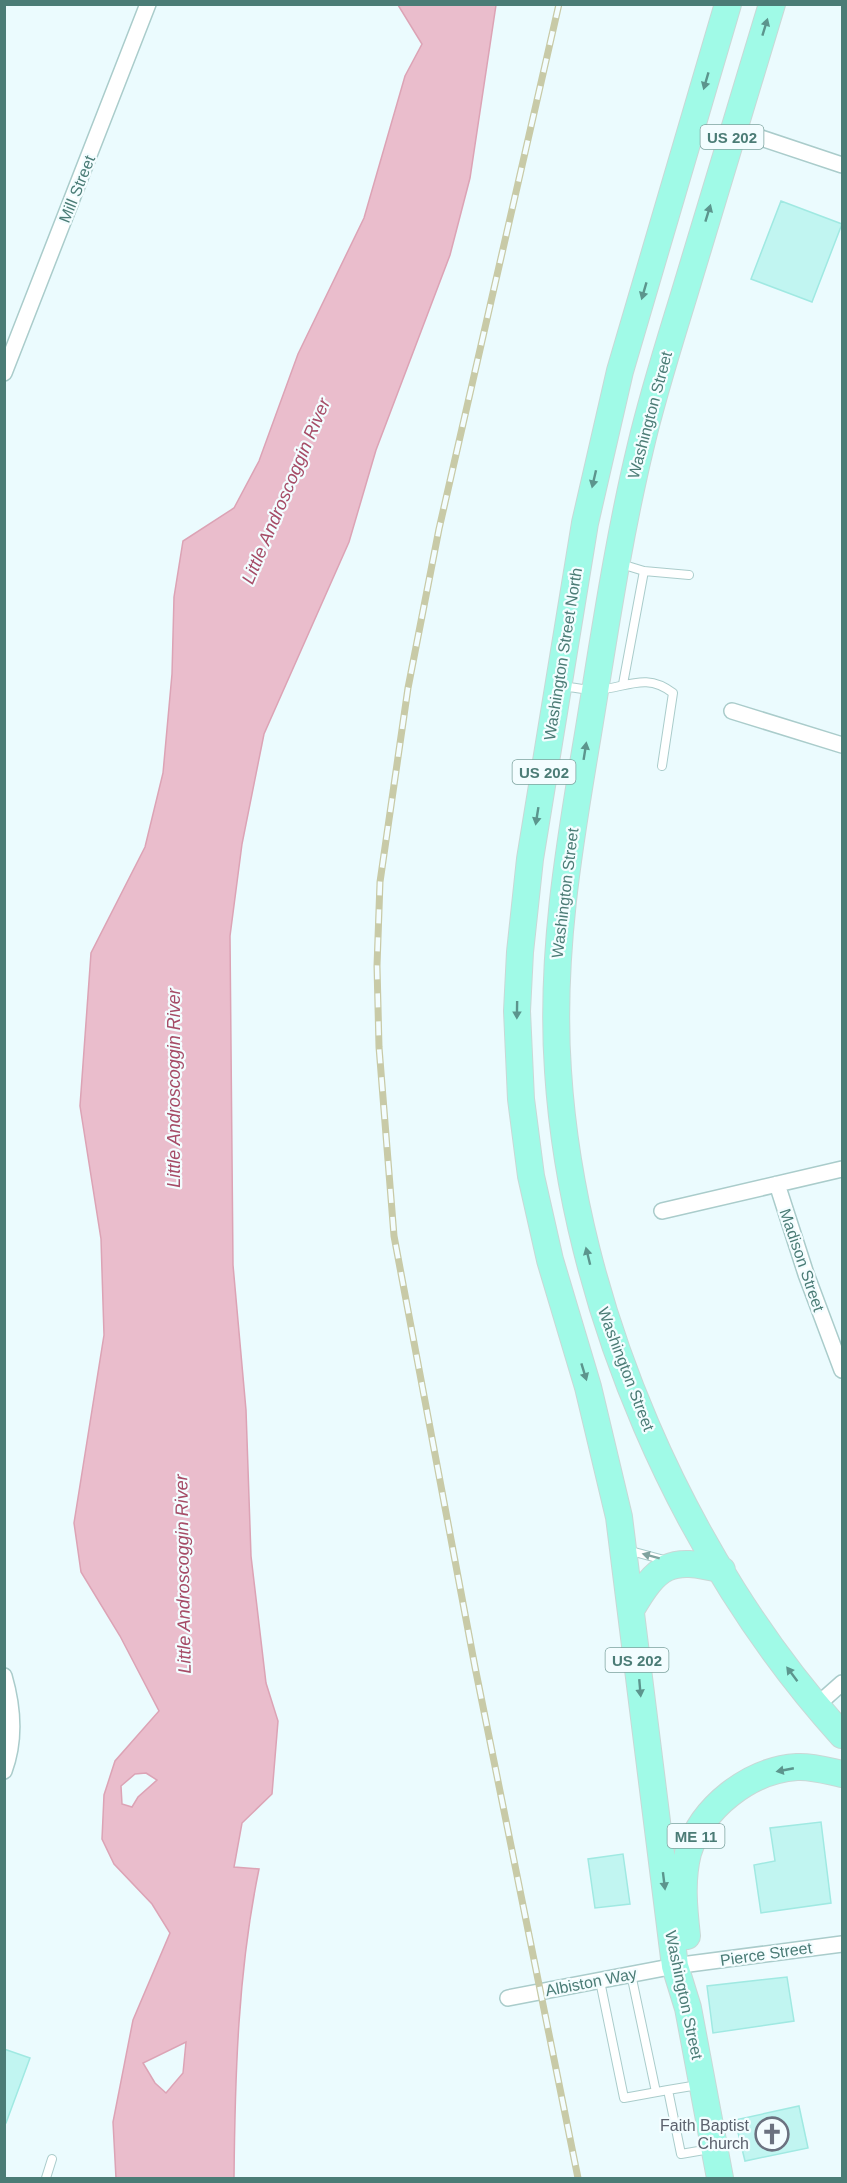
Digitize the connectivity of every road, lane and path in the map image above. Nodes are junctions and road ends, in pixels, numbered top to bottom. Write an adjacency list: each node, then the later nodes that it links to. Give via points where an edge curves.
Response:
1 (148, 4): 6 (street, Mill Street)
2 (728, 4): 11 (highway, Washington Street North / US 202, one-way to 11, via 606,429 585,523)
3 (772, 4): 4 (highway, Washington Street / US 202, one-way to 3)
4 (734, 129): 5 (street); 7 (highway, Washington Street / US 202, one-way to 4, via 645,428)
5 (843, 165)
6 (4, 373)
7 (616, 563): 8 (lane); 12 (highway, Washington Street / US 202)
8 (644, 570): 9 (lane); 10 (lane)
9 (688, 576)
10 (623, 684): 12 (lane); 15 (lane, via 662,684 673,693)
11 (558, 686): 12 (lane); 19 (highway, Washington Street North / US 202, one-way to 19, via 530,859 517,1011 521,1099 531,1176)
12 (595, 690): 23 (highway, Washington Street / US 202, one-way to 12, via 675,1485 634,1397 599,1294 570,1174 559,1088 555,989 570,843)
13 (732, 711): 14 (street)
14 (843, 745)
15 (662, 766)
16 (843, 1169): 17 (street)
17 (777, 1184): 18 (street); 20 (street, Madison Street)
18 (662, 1211)
19 (567, 1316): 21 (highway, Washington Street / US 202, one-way to 21, via 605,1452)
20 (843, 1370)
21 (624, 1550): 22 (lane, one-way to 21); 24 (highway, Washington Street / US 202)
22 (678, 1564): 23 (highway, via 695,1563); 24 (highway, via 651,1579)
23 (722, 1570): 27 (highway, Washington Street / US 202, one-way to 23, via 772,1648)
24 (631, 1610): 32 (highway, Washington Street / US 202, one-way to 32)
25 (4, 1676): 29 (street, via 12,1711 11,1742)
26 (840, 1690): 27 (street)
27 (816, 1706): 28 (highway, Washington Street / US 202)
28 (843, 1735)
29 (4, 1771)
30 (843, 1774): 32 (highway, ME 11, one-way to 32, via 799,1767 760,1776 734,1791 709,1816 688,1853)
31 (843, 1944): 32 (street, Pierce Street)
32 (682, 1965): 33 (street, Albiston Way); 36 (highway, Washington Street / ME 11)
33 (631, 1974): 34 (street, Albiston Way); 38 (lane)
34 (600, 1981): 35 (street, Albiston Way); 38 (lane, via 624,2098)
35 (508, 1998)
36 (703, 2084): 37 (lane); 39 (highway, Washington Street)
37 (668, 2090): 38 (lane); 39 (lane, via 681,2154)
38 (656, 2092)
39 (714, 2149): 42 (highway, Washington Street)
40 (52, 2159): 41 (lane)
41 (46, 2178)
42 (720, 2178)

